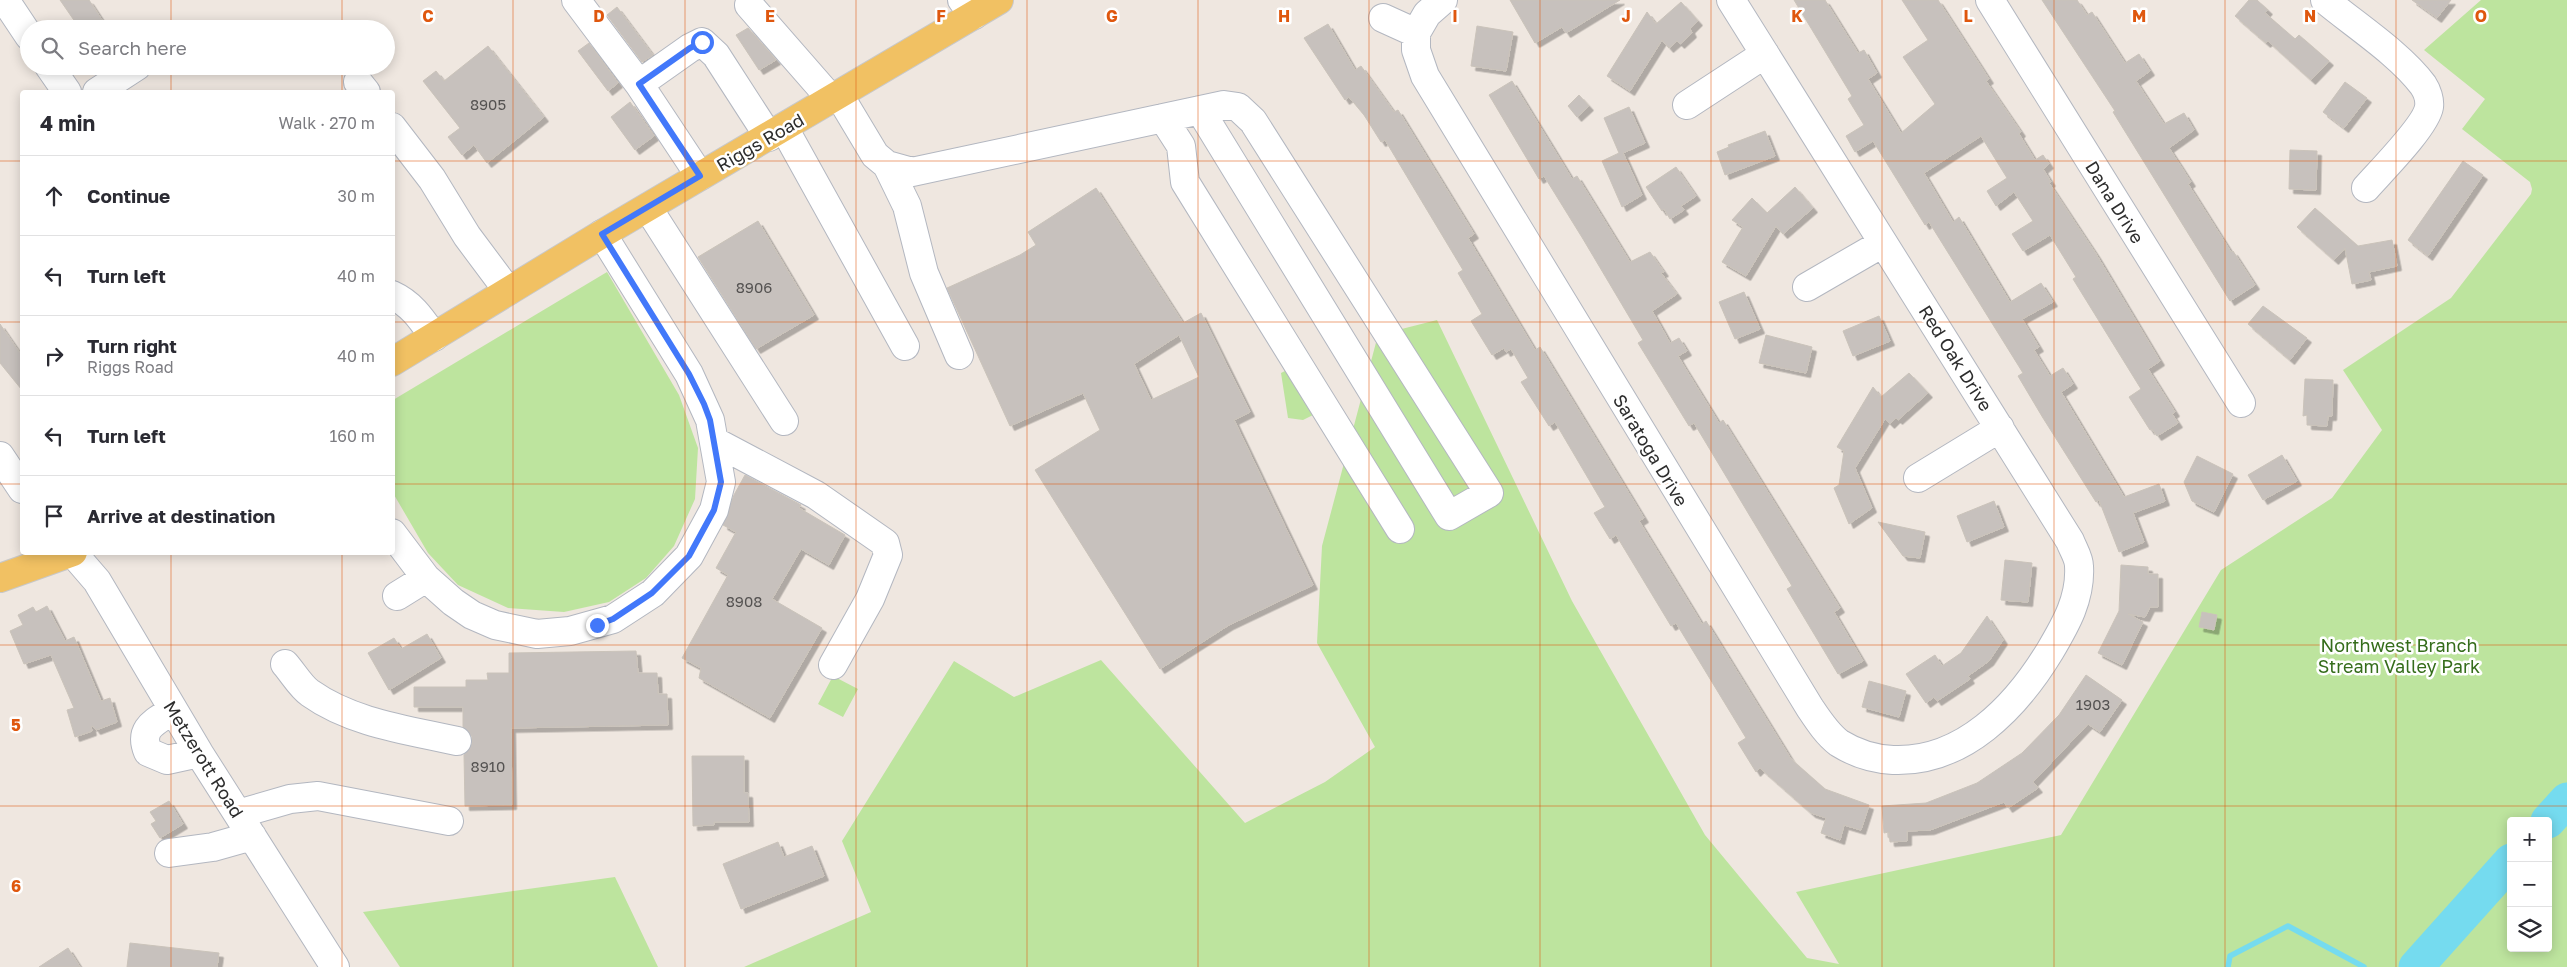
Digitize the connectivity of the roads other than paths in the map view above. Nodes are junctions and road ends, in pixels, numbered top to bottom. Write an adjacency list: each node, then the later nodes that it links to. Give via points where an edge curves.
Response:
1 (5, 0): 11 (street)
2 (576, 0): 16 (street)
3 (1000, 0): 9 (main road, Riggs Road)
4 (1443, 0): 12 (street, via 1427,14)
5 (1732, 0): 13 (street, Red Oak Drive)
6 (1990, 0): 38 (street, Dana Drive)
7 (2325, 0): 27 (street, via 2407,68 2427,92 2429,106 2423,119)
8 (749, 4): 19 (street)
9 (968, 8): 19 (main road, Riggs Road)
10 (1383, 18): 12 (street)
11 (20, 22)
12 (1416, 33): 55 (street, Saratoga Drive, via 1416,50 1425,76 1828,733 1860,754 1907,760 1932,756 1958,746)
13 (1765, 54): 20 (street); 30 (street, Red Oak Drive)
14 (55, 75): 17 (street)
15 (123, 75): 18 (street)
16 (639, 84): 24 (street, via 702,42 716,55); 26 (street)
17 (65, 90)
18 (100, 90)
19 (835, 98): 24 (main road, Riggs Road); 25 (street, via 875,155)
20 (1687, 105)
21 (1200, 110): 21 (street, via 1224,105 1238,107 1253,121 1488,493 1449,516); 22 (street)
22 (1163, 118): 25 (street, via 912,172); 45 (street, via 1180,146 1185,182)
23 (395, 131): 32 (street, via 432,179 466,236)
24 (776, 133): 26 (main road, Riggs Road); 35 (street)
25 (887, 164): 36 (street, via 907,206 924,273)
26 (700, 176): 28 (main road, Riggs Road)
27 (2366, 188)
28 (648, 208): 29 (main road, Riggs Road); 39 (street)
29 (602, 234): 32 (main road, Riggs Road); 41 (street, via 689,374 707,412)
30 (1883, 243): 31 (street); 40 (street, Red Oak Drive)
31 (1807, 288)
32 (508, 291): 34 (main road, Riggs Road)
33 (395, 296): 34 (street, via 416,311)
34 (434, 337): 37 (main road, Riggs Road)
35 (905, 346)
36 (959, 355)
37 (395, 360)
38 (2241, 403)
39 (784, 421)
40 (2000, 428): 43 (street); 55 (street, Red Oak Drive, via 2070,541 2079,564 2074,606 2064,627 2025,689)
41 (714, 441): 50 (street, via 721,482 714,510 689,556 652,593 613,619 553,634 495,625 452,602); 53 (street, via 816,495 885,543 888,555 870,599)
42 (0, 456): 44 (street)
43 (1918, 478)
44 (20, 486)
45 (1400, 529)
46 (395, 537): 50 (street)
47 (66, 555): 49 (main road)
48 (74, 555): 54 (street, Metzerott Road, via 97,581)
49 (0, 578)
50 (426, 578): 51 (street)
51 (397, 596)
52 (285, 664): 56 (street, via 309,693 340,710 381,724)
53 (833, 665)
54 (173, 710): 57 (street, Metzerott Road); 57 (street, via 145,733 148,752 167,760)
55 (1995, 720)
56 (457, 741)
57 (199, 753): 59 (street, Metzerott Road)
58 (449, 821): 59 (street, via 318,796 290,798)
59 (245, 825): 60 (street, via 213,847); 61 (street, Metzerott Road)
60 (169, 854)
61 (335, 967)

